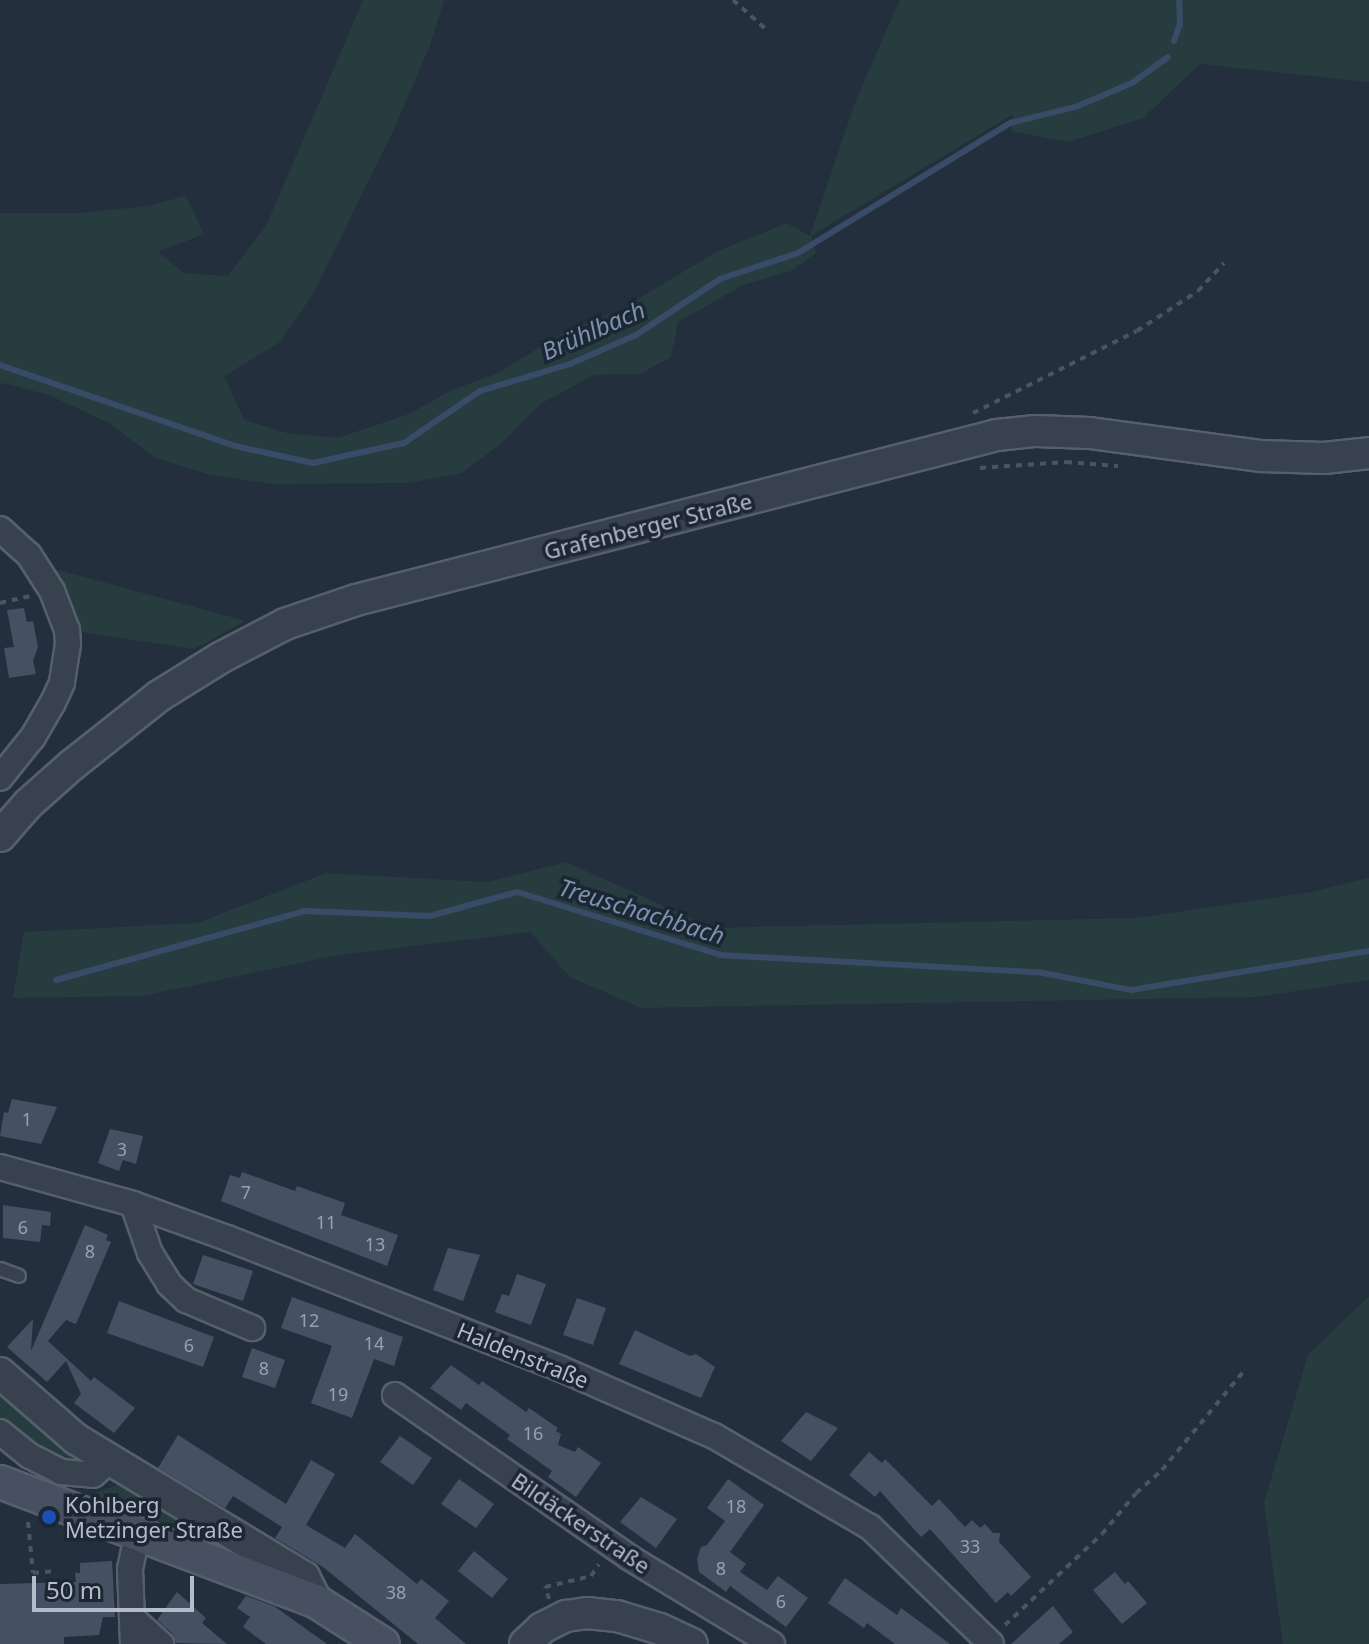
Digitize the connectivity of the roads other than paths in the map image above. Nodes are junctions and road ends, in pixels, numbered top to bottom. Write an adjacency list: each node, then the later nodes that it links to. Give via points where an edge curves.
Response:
1 (1369, 453): 4 (street, Grafenberger Straße, via 1261,456 1090,433 997,435 356,600 285,624 159,696 72,765)
2 (0, 529): 3 (street, via 29,555 52,591 67,630 62,683 32,738)
3 (0, 778)
4 (0, 836)
5 (0, 1167): 6 (street, Haldenstraße)
6 (133, 1204): 9 (street, via 150,1253 169,1284 186,1300); 18 (street, Haldenstraße, via 545,1362 714,1436 870,1527)
7 (0, 1269): 8 (lane)
8 (19, 1276)
9 (252, 1328)
10 (0, 1373): 13 (street, via 76,1439)
11 (395, 1395): 24 (street, Bildäckerstraße, via 612,1545)
12 (0, 1432): 13 (street, via 61,1472 93,1475)
13 (110, 1460): 16 (street, via 304,1577)
14 (13, 1487): 15 (main road)
15 (138, 1532): 16 (main road); 17 (street, via 130,1569)
16 (317, 1602): 21 (main road)
17 (133, 1619): 19 (street); 20 (street)
18 (989, 1642)
19 (133, 1644)
20 (161, 1644)
21 (383, 1644)
22 (525, 1644): 23 (street, via 542,1628 587,1613 617,1616)
23 (692, 1644)
24 (772, 1644)

